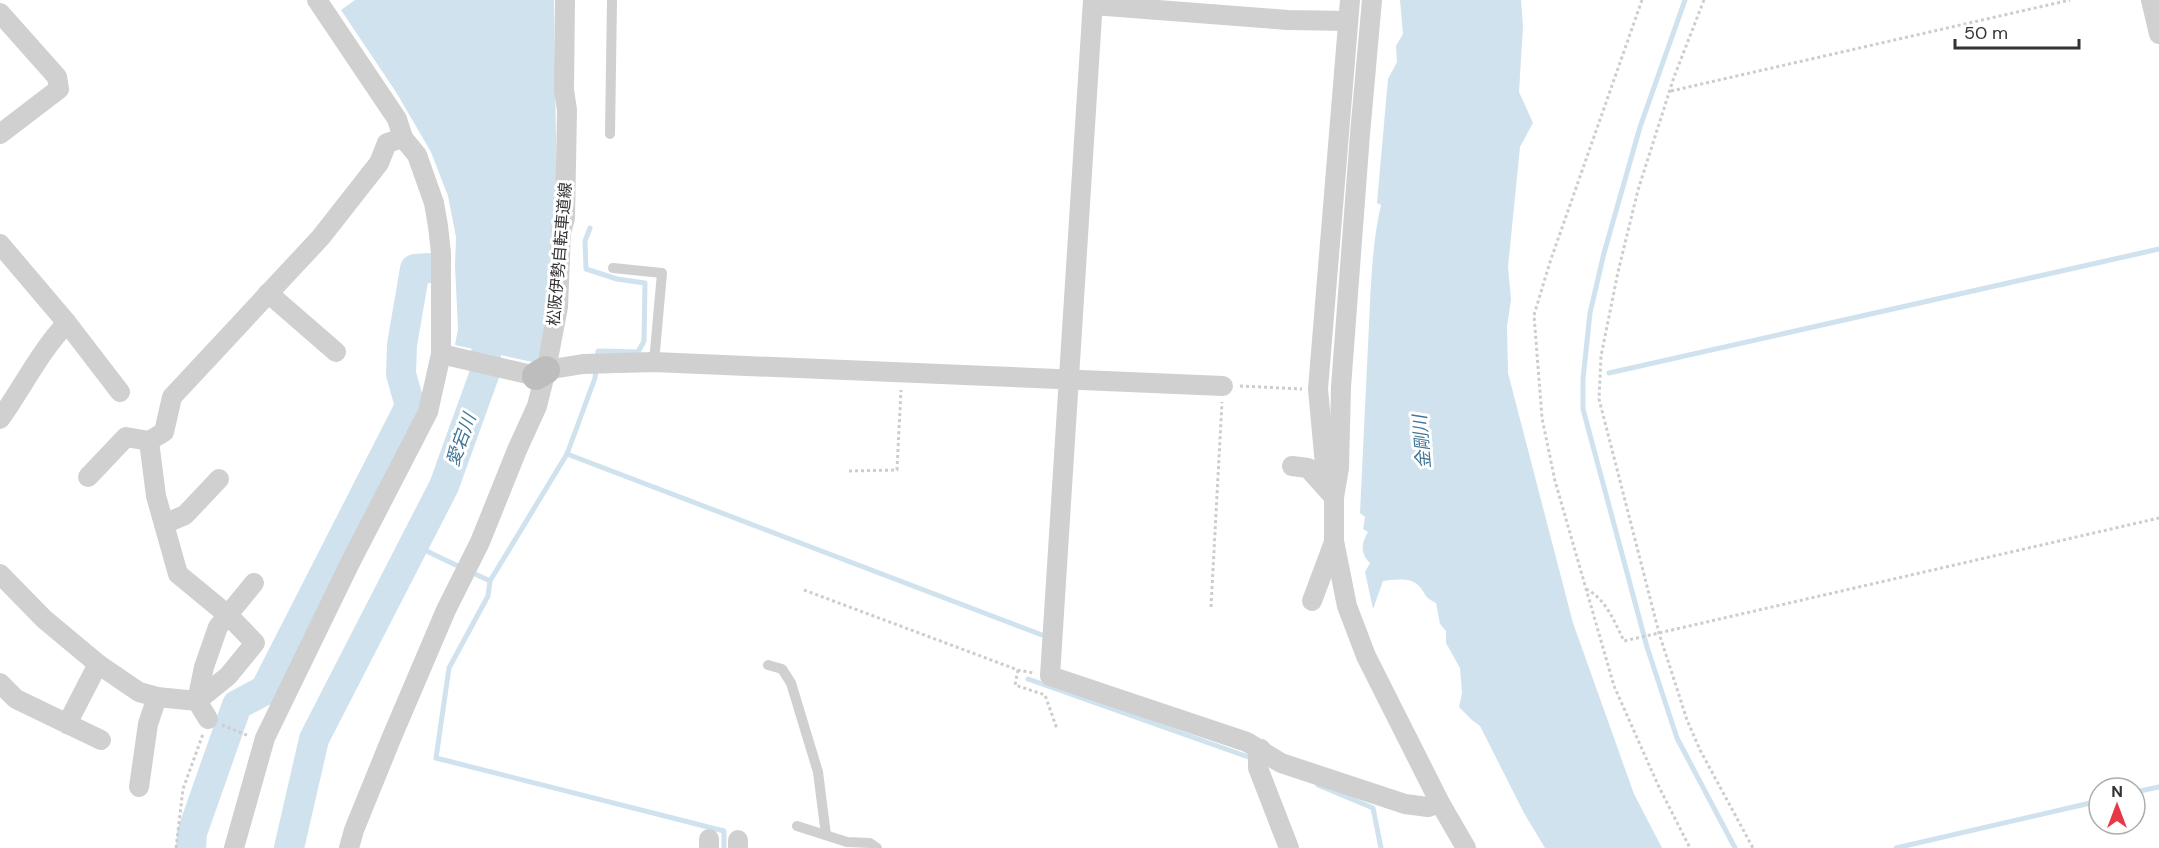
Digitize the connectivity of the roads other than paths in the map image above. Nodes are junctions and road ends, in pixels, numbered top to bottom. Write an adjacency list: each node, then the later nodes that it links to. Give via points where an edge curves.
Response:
1 (317, 0): 13 (street, via 397,119)
2 (565, 0): 21 (street, 松阪伊勢自転車道線, via 565,218 558,307)
3 (612, 0): 12 (lane)
4 (1350, 0): 9 (street)
5 (1372, 0): 30 (street)
6 (2151, 0): 10 (street)
7 (1093, 2): 9 (street, via 1288,20); 22 (street)
8 (0, 13): 11 (street, via 57,77 59,89)
9 (1348, 21): 30 (street, via 1318,389 1326,476)
10 (2159, 34)
11 (0, 134)
12 (610, 134)
13 (403, 138): 16 (street, via 387,143 379,163 321,237); 19 (street, via 417,154 434,203 441,253)
14 (0, 244): 17 (street)
15 (613, 268): 20 (lane, via 662,273)
16 (268, 293): 18 (street); 26 (street, via 172,396 164,432)
17 (67, 322): 24 (street); 25 (street, via 40,355)
18 (336, 352)
19 (441, 354): 21 (street); 50 (street, via 429,412 265,738)
20 (654, 362): 21 (street, via 583,364); 22 (street)
21 (541, 373): 51 (street, 松阪伊勢自転車道線, via 537,406 390,739)
22 (1068, 379): 23 (street); 45 (street, via 1050,676 1247,742)
23 (1223, 386)
24 (120, 392)
25 (0, 419)
26 (149, 441): 28 (street, via 126,437); 31 (street)
27 (1292, 466): 30 (street, via 1308,468)
28 (88, 477)
29 (219, 479): 31 (street, via 185,515)
30 (1334, 497): 32 (street)
31 (164, 524): 36 (street, via 178,574)
32 (1334, 541): 35 (street); 47 (street, via 1347,606 1366,656)
33 (0, 574): 37 (street, via 44,619)
34 (254, 583): 36 (street)
35 (1312, 601)
36 (229, 616): 41 (street, via 218,627); 41 (street, via 255,643 228,676)
37 (98, 664): 40 (street, via 139,692); 43 (street)
38 (768, 665): 49 (lane, via 782,669 791,682 818,772)
39 (0, 682): 43 (street, via 16,699)
40 (157, 697): 41 (street); 46 (street, via 148,724)
41 (197, 701): 42 (street)
42 (208, 719)
43 (67, 724): 44 (street)
44 (100, 740)
45 (1259, 757): 47 (street, via 1405,804); 53 (street)
46 (140, 787)
47 (1440, 804): 54 (street)
48 (797, 826): 49 (lane)
49 (826, 835): 52 (lane, via 847,842 870,843)
50 (234, 848)
51 (349, 848)
52 (877, 848)
53 (1289, 848)
54 (1466, 848)

